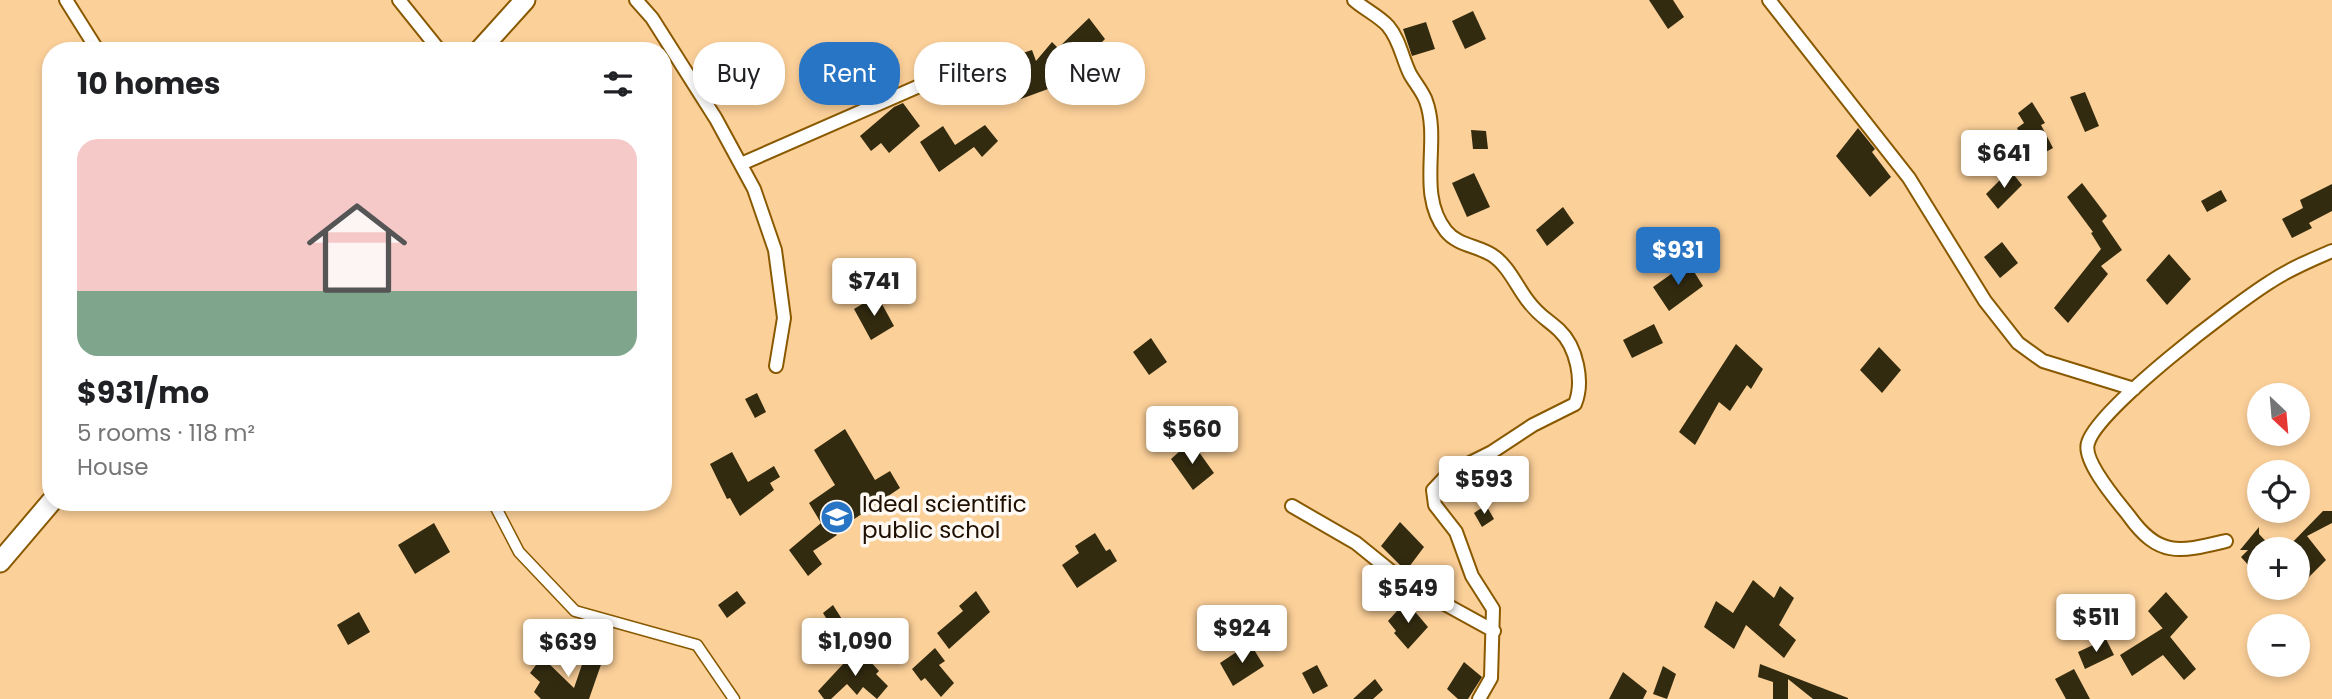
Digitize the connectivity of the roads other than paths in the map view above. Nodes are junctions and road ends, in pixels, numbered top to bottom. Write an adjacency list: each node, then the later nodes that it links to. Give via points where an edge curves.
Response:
1 (65, 0): 7 (street)
2 (399, 0): 8 (street)
3 (525, 0): 9 (main road)
4 (636, 0): 10 (street)
5 (1354, 0): 22 (street, via 1387,25 1427,102 1430,192 1447,233 1504,267 1542,319 1560,331 1571,347 1578,372 1576,404 1448,474 1433,490 1435,505 1456,532 1472,576 1493,609)
6 (1769, 0): 16 (street, via 1909,178 1979,292 2018,343 2043,361)
7 (92, 42)
8 (433, 42)
9 (487, 42)
10 (667, 42)
11 (672, 51): 13 (street)
12 (914, 88): 13 (street)
13 (741, 164): 15 (street, via 775,250 784,318)
14 (2332, 251): 16 (street, via 2269,282)
15 (776, 366)
16 (2134, 389): 20 (street, via 2088,443 2092,465 2139,531 2156,545 2186,550)
17 (1292, 506): 22 (street, via 1356,543 1403,581)
18 (43, 511): 21 (main road)
19 (498, 511): 23 (street, via 519,552 575,611 697,645)
20 (2226, 541)
21 (0, 562)
22 (1494, 631): 24 (street, via 1491,678)
23 (734, 699)
24 (1479, 699)

